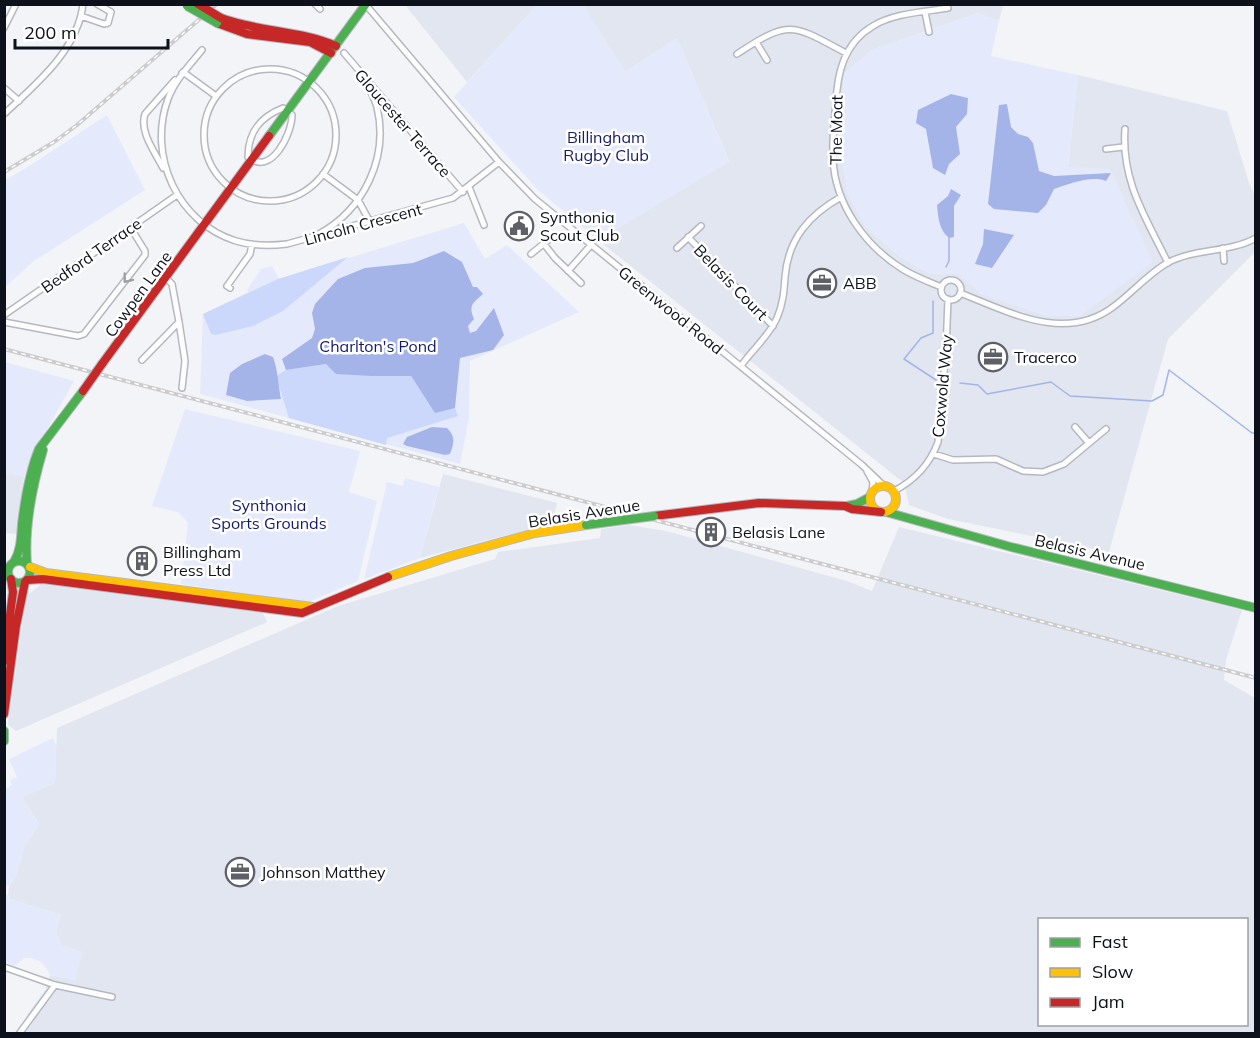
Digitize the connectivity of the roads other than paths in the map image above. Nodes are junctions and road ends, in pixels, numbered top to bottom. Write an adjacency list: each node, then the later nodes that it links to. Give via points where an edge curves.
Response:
1 (16, 4): 12 (street)
2 (83, 4): 10 (street)
3 (97, 4): 7 (street)
4 (198, 4): 11 (main road, bridge)
5 (186, 5): 11 (main road, bridge)
6 (366, 5): 16 (main road, Cowpen Lane); 35 (street, Greenwood Road)
7 (112, 7): 10 (street, via 106,24)
8 (948, 8): 9 (street, The Moat)
9 (925, 12): 13 (street); 18 (street, The Moat, via 873,25)
10 (81, 16): 26 (street, via 60,57)
11 (219, 20): 16 (main road, via 247,34 310,42)
12 (4, 28)
13 (929, 32)
14 (756, 42): 18 (street, via 771,33 792,29 811,34); 19 (street); 20 (street)
15 (202, 50): 21 (street)
16 (334, 50): 23 (main road, Cowpen Lane)
17 (344, 53): 22 (street, Gloucester Terrace)
18 (846, 53): 42 (street, The Moat, via 837,81 833,149)
19 (737, 54)
20 (767, 60)
21 (183, 72): 25 (street); 37 (street, via 168,101 162,125); 37 (street, via 143,120 144,130)
22 (364, 77): 27 (street, Gloucester Terrace); 28 (street)
23 (309, 82): 25 (street, via 278,69 256,71 230,83); 29 (main road, Cowpen Lane); 36 (street, via 323,97 335,124 333,154)
24 (4, 88): 26 (street)
25 (216, 96): 39 (street, via 206,118 204,138 216,174)
26 (19, 101): 30 (street)
27 (385, 102): 28 (street); 40 (street, Gloucester Terrace)
28 (376, 106): 43 (street, via 380,142 377,162)
29 (288, 111): 34 (main road, Cowpen Lane); 34 (street, via 292,123 283,146 264,161); 34 (street, via 283,108 261,120 248,147)
30 (4, 114)
31 (1125, 129): 32 (street)
32 (1123, 147): 33 (street); 60 (street, via 1131,188)
33 (1106, 149)
34 (252, 161): 39 (main road, Cowpen Lane)
35 (500, 162): 38 (street, Lincoln Crescent); 55 (street, Greenwood Road)
36 (322, 174): 39 (street, via 305,192 278,201 265,202); 43 (street)
37 (169, 179): 41 (street, Lincoln Crescent)
38 (469, 187): 40 (street, Lincoln Crescent); 46 (street)
39 (232, 189): 45 (main road, Cowpen Lane)
40 (463, 192): 44 (street, Lincoln Crescent)
41 (177, 195): 45 (street, Lincoln Crescent); 48 (street, Bedford Terrace)
42 (841, 196): 65 (street, The Moat, via 854,222 874,247 906,271); 71 (street, via 814,215 795,239 783,301)
43 (358, 200): 44 (street); 51 (street, via 332,227)
44 (370, 222): 51 (street, Lincoln Crescent)
45 (205, 225): 53 (street, Lincoln Crescent, via 222,236); 62 (main road, Cowpen Lane)
46 (484, 226)
47 (701, 226): 50 (street, Belasis Court)
48 (132, 230): 68 (street, Bedford Terrace); 69 (street, one-way to 69, via 145,255 84,334)
49 (552, 237): 54 (street)
50 (688, 237): 56 (street, Belasis Court); 71 (street, Belasis Court)
51 (313, 238): 53 (street, Lincoln Crescent, via 268,246)
52 (1256, 238): 57 (street, The Moat)
53 (252, 244): 64 (street, via 250,254 227,286)
54 (544, 244): 58 (street); 61 (street)
55 (591, 245): 61 (street); 73 (street, Greenwood Road)
56 (677, 248)
57 (1223, 248): 59 (street); 60 (street, The Moat)
58 (531, 254)
59 (1224, 261)
60 (1168, 262): 66 (street, The Moat, via 1112,308 1086,321 1062,325 1035,321)
61 (568, 271): 63 (street)
62 (166, 278): 70 (street, via 172,284); 83 (main road, Cowpen Lane, bridge, via 45,443)
63 (581, 283)
64 (230, 288)
65 (941, 288): 66 (street, The Moat, via 954,280 961,288); 67 (street)
66 (960, 293): 67 (street)
67 (948, 299): 78 (street, Coxwold Way, via 940,434)
68 (4, 315)
69 (4, 322)
70 (179, 322): 72 (street); 74 (street, via 185,361)
71 (773, 326): 73 (street)
72 (142, 360)
73 (741, 366): 79 (street, Greenwood Road)
74 (182, 388)
75 (1075, 427): 77 (street)
76 (1106, 429): 77 (street)
77 (1089, 443): 78 (street, via 1058,468 1036,473 996,459 953,460)
78 (934, 454): 82 (street, Coxwold Way)
79 (867, 470): 80 (street, Greenwood Road); 81 (street, via 873,482)
80 (884, 486): 81 (main road); 82 (main road)
81 (871, 495): 84 (main road, Belasis Avenue); 85 (main road, via 872,507)
82 (896, 495): 85 (main road, via 894,507); 86 (main road, Belasis Avenue, via 901,511)
83 (28, 499): 87 (main road, Cowpen Lane, via 19,549); 88 (main road, Cowpen Lane)
84 (845, 506): 85 (main road, Belasis Avenue); 92 (main road, Belasis Avenue, bridge, via 759,503 535,533 384,578)
85 (884, 512): 86 (main road, Belasis Avenue)
86 (918, 521): 93 (main road, Belasis Avenue)
87 (10, 564): 88 (main road, via 23,561); 89 (main road)
88 (28, 565): 90 (main road, via 30,575); 91 (main road, via 46,573)
89 (8, 578): 90 (main road, via 17,583); 94 (main road, via 13,592)
90 (26, 581): 91 (main road, via 44,579); 95 (main road)
91 (222, 599): 92 (main road); 92 (main road, Belasis Avenue, via 302,613)
92 (314, 608)
93 (1256, 608)
94 (4, 661)
95 (4, 714)
96 (4, 731): 97 (main road)
97 (5, 740)
98 (4, 968): 99 (street)
99 (55, 985): 100 (street); 101 (street)
100 (112, 997)
101 (19, 1034)

